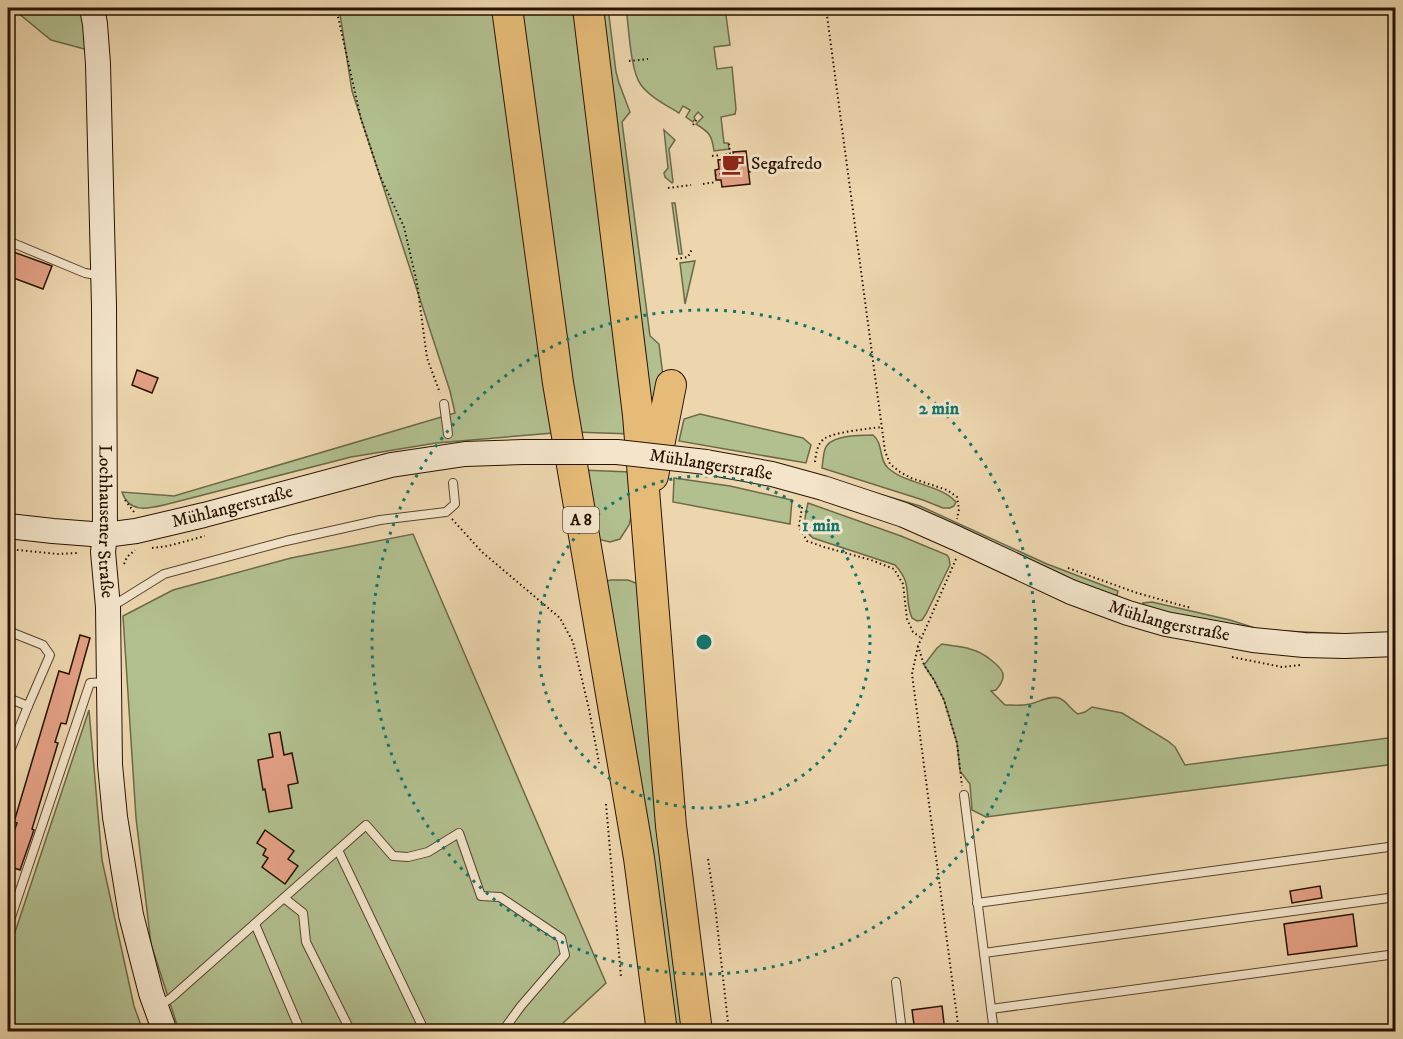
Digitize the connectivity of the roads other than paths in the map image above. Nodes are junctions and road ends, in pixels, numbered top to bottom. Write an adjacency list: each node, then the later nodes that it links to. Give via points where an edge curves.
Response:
1 (92, 8): 5 (main road, Lochhausener Straße, via 98,64)
2 (507, 8): 38 (highway, A 8, via 558,383 639,858)
3 (588, 8): 10 (highway)
4 (8, 241): 5 (lane, via 86,273)
5 (103, 276): 12 (main road, Lochhausener Straße)
6 (671, 385): 10 (highway)
7 (444, 404): 8 (lane)
8 (448, 434)
9 (453, 483): 13 (lane, via 455,504 446,512 380,520 164,574)
10 (646, 511): 39 (highway, via 671,826)
11 (8, 526): 12 (main road, Mühlangerstraße)
12 (104, 543): 13 (main road, Lochhausener Straße); 15 (main road, Mühlangerstraße, bridge, via 136,531 391,465 465,454 617,452 706,462 823,488 956,538 1071,592 1166,624 1304,645)
13 (108, 606): 16 (main road, Lochhausener Straße)
14 (8, 631): 18 (lane, via 43,645 50,654)
15 (1395, 644)
16 (109, 681): 27 (lane, via 90,683); 31 (main road, Lochhausener Straße, via 115,817 131,915)
17 (8, 698): 18 (lane)
18 (28, 706): 19 (lane)
19 (8, 756)
20 (963, 795): 25 (lane)
21 (1395, 846): 25 (lane)
22 (338, 850): 24 (lane); 36 (lane); 37 (lane, via 366,825 393,856 428,852 459,833 481,896 500,897 561,938 565,955)
23 (1395, 897): 28 (lane)
24 (284, 898): 26 (lane); 35 (lane, via 303,913 306,942)
25 (977, 903): 28 (lane)
26 (255, 924): 31 (lane); 34 (lane)
27 (8, 926)
28 (984, 953): 32 (lane)
29 (1395, 954): 32 (lane)
30 (896, 982): 40 (lane)
31 (157, 1007): 33 (main road, Lochhausener Straße)
32 (991, 1009): 41 (lane)
33 (165, 1032)
34 (301, 1032)
35 (351, 1032)
36 (425, 1032)
37 (502, 1032)
38 (663, 1032)
39 (697, 1032)
40 (902, 1032)
41 (994, 1032)

